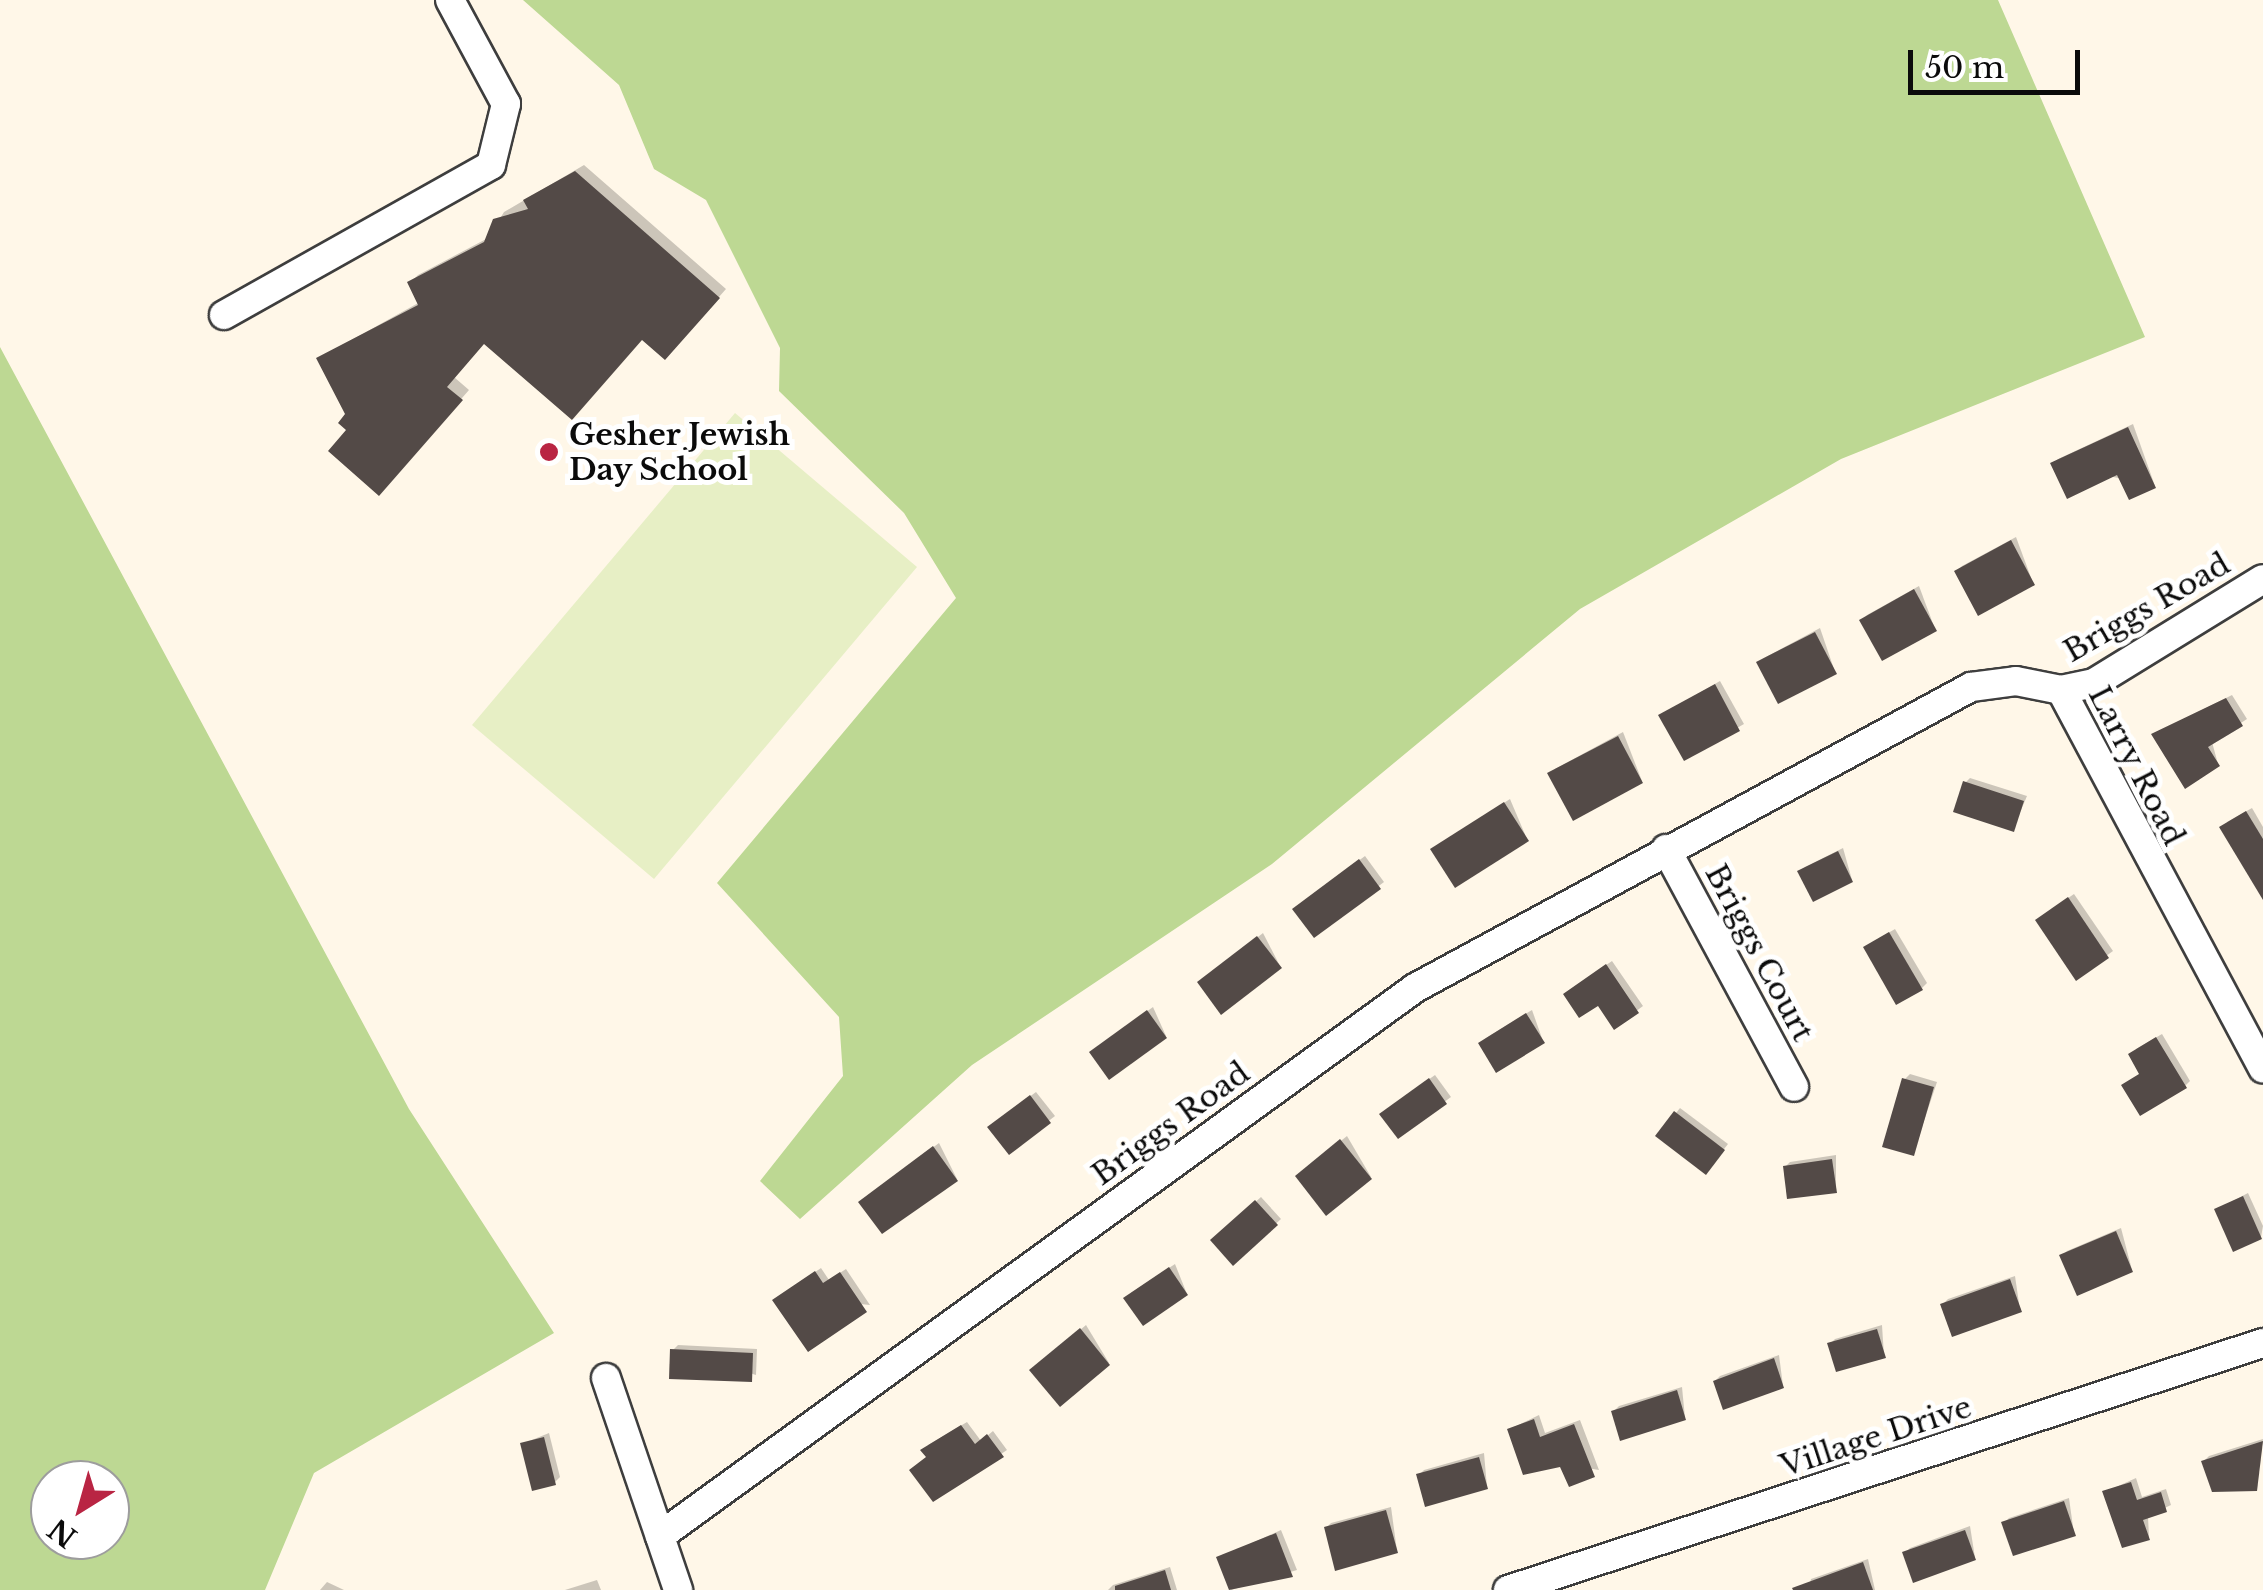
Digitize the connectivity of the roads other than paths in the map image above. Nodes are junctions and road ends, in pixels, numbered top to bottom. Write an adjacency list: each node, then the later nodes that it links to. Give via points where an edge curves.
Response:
1 (450, 0): 2 (street, via 506,104 491,165)
2 (224, 315)
3 (2263, 579): 4 (street, Briggs Road, via 2094,683)
4 (2061, 690): 5 (street, Larry Road, via 2016,681 1971,687); 7 (street, Larry Road)
5 (1746, 806): 6 (street, Briggs Road)
6 (1666, 849): 8 (street, Briggs Court); 11 (street, Briggs Road, via 1415,988)
7 (2263, 1069)
8 (1794, 1087)
9 (2263, 1343): 13 (street, Village Drive)
10 (606, 1378): 11 (street)
11 (660, 1536): 12 (street)
12 (678, 1590)
13 (1508, 1590)

